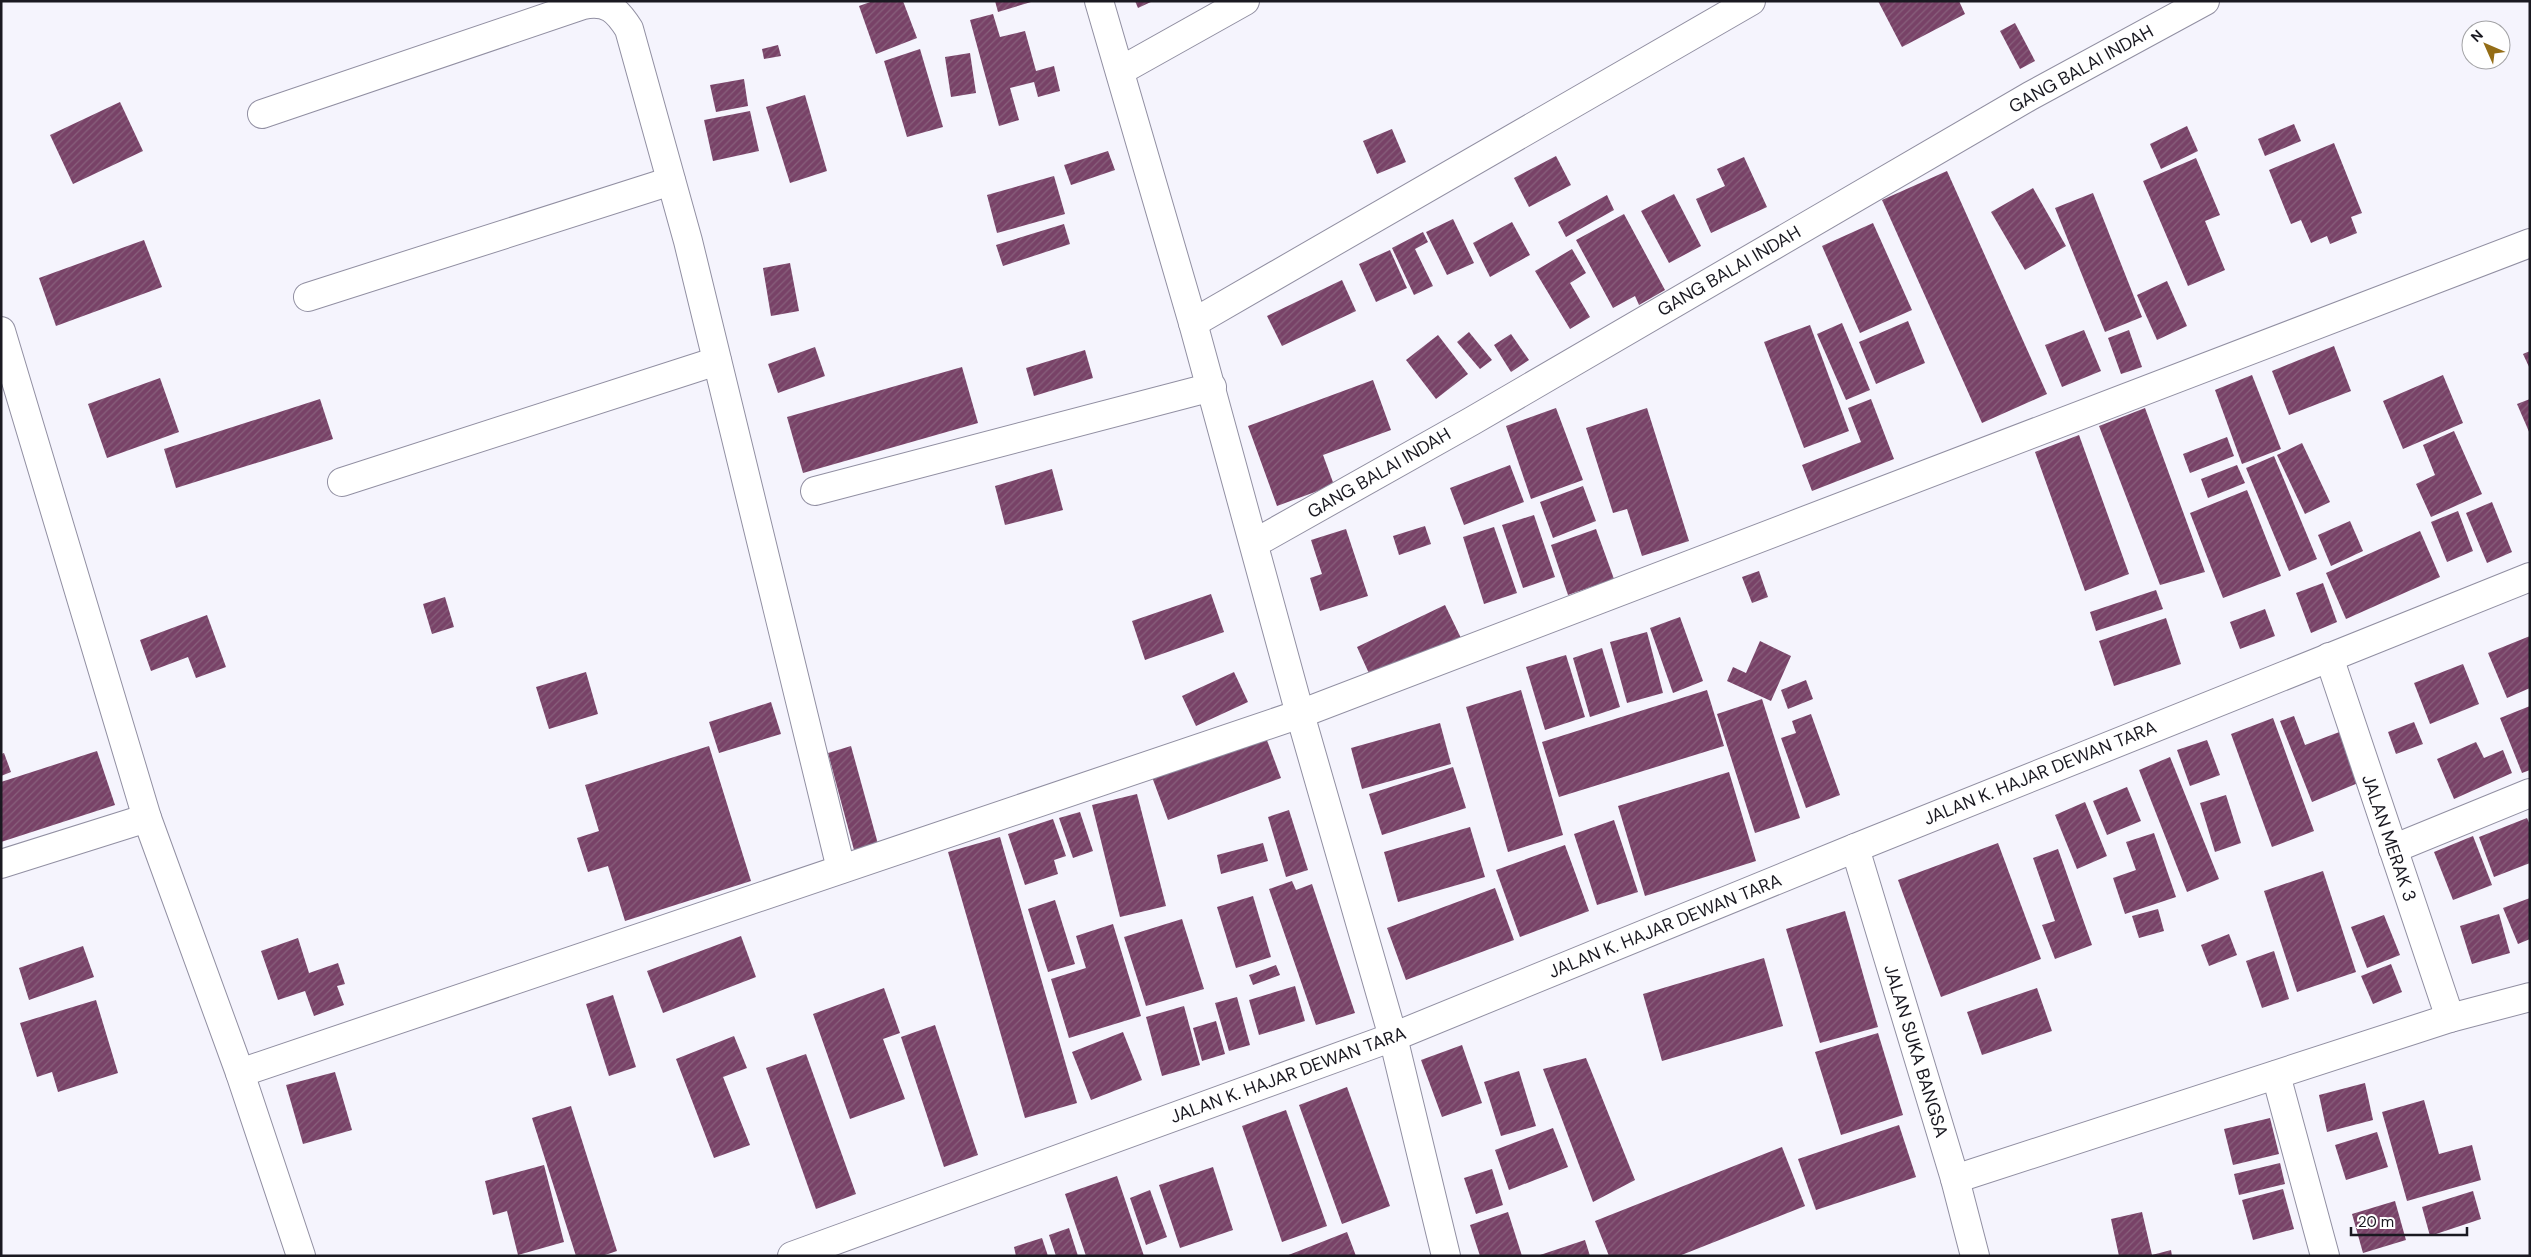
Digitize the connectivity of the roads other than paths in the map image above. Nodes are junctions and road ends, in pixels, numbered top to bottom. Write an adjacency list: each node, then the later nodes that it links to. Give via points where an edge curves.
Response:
1 (1099, 1): 5 (street)
2 (1245, 1): 5 (street)
3 (1751, 1): 10 (street)
4 (2206, 1): 16 (street, GANG BALAI INDAH, via 2030,96 1472,421)
5 (1120, 71): 10 (street)
6 (262, 114): 7 (street, via 583,5 606,4 619,13 629,29)
7 (671, 181): 9 (street); 12 (street)
8 (2530, 244): 19 (street)
9 (308, 297)
10 (1194, 323): 13 (street)
11 (1, 331): 21 (street)
12 (716, 361): 14 (street); 25 (street)
13 (1212, 388): 15 (street); 16 (street)
14 (342, 482)
15 (815, 491)
16 (1255, 543): 19 (street)
17 (2530, 577): 18 (street, JALAN K. HAJAR DEWAN TARA)
18 (2328, 657): 22 (street, JALAN K. HAJAR DEWAN TARA); 23 (street, JALAN MERAK 3)
19 (1300, 714): 25 (street); 28 (street)
20 (2530, 793): 23 (street)
21 (147, 818): 24 (street); 29 (street)
22 (1855, 848): 28 (street, JALAN K. HAJAR DEWAN TARA); 31 (street, JALAN SUKA BANGSA)
23 (2394, 849): 27 (street, JALAN MERAK 3)
24 (1, 864)
25 (842, 869): 29 (street)
26 (2530, 996): 27 (street)
27 (2450, 1018): 30 (street)
28 (1392, 1037): 33 (street, JALAN K. HAJAR DEWAN TARA); 34 (street)
29 (240, 1073): 32 (street)
30 (2276, 1075): 31 (street); 36 (street)
31 (1955, 1179): 35 (street, JALAN SUKA BANGSA)
32 (301, 1256)
33 (792, 1256)
34 (1446, 1256)
35 (1976, 1256)
36 (2325, 1256)

